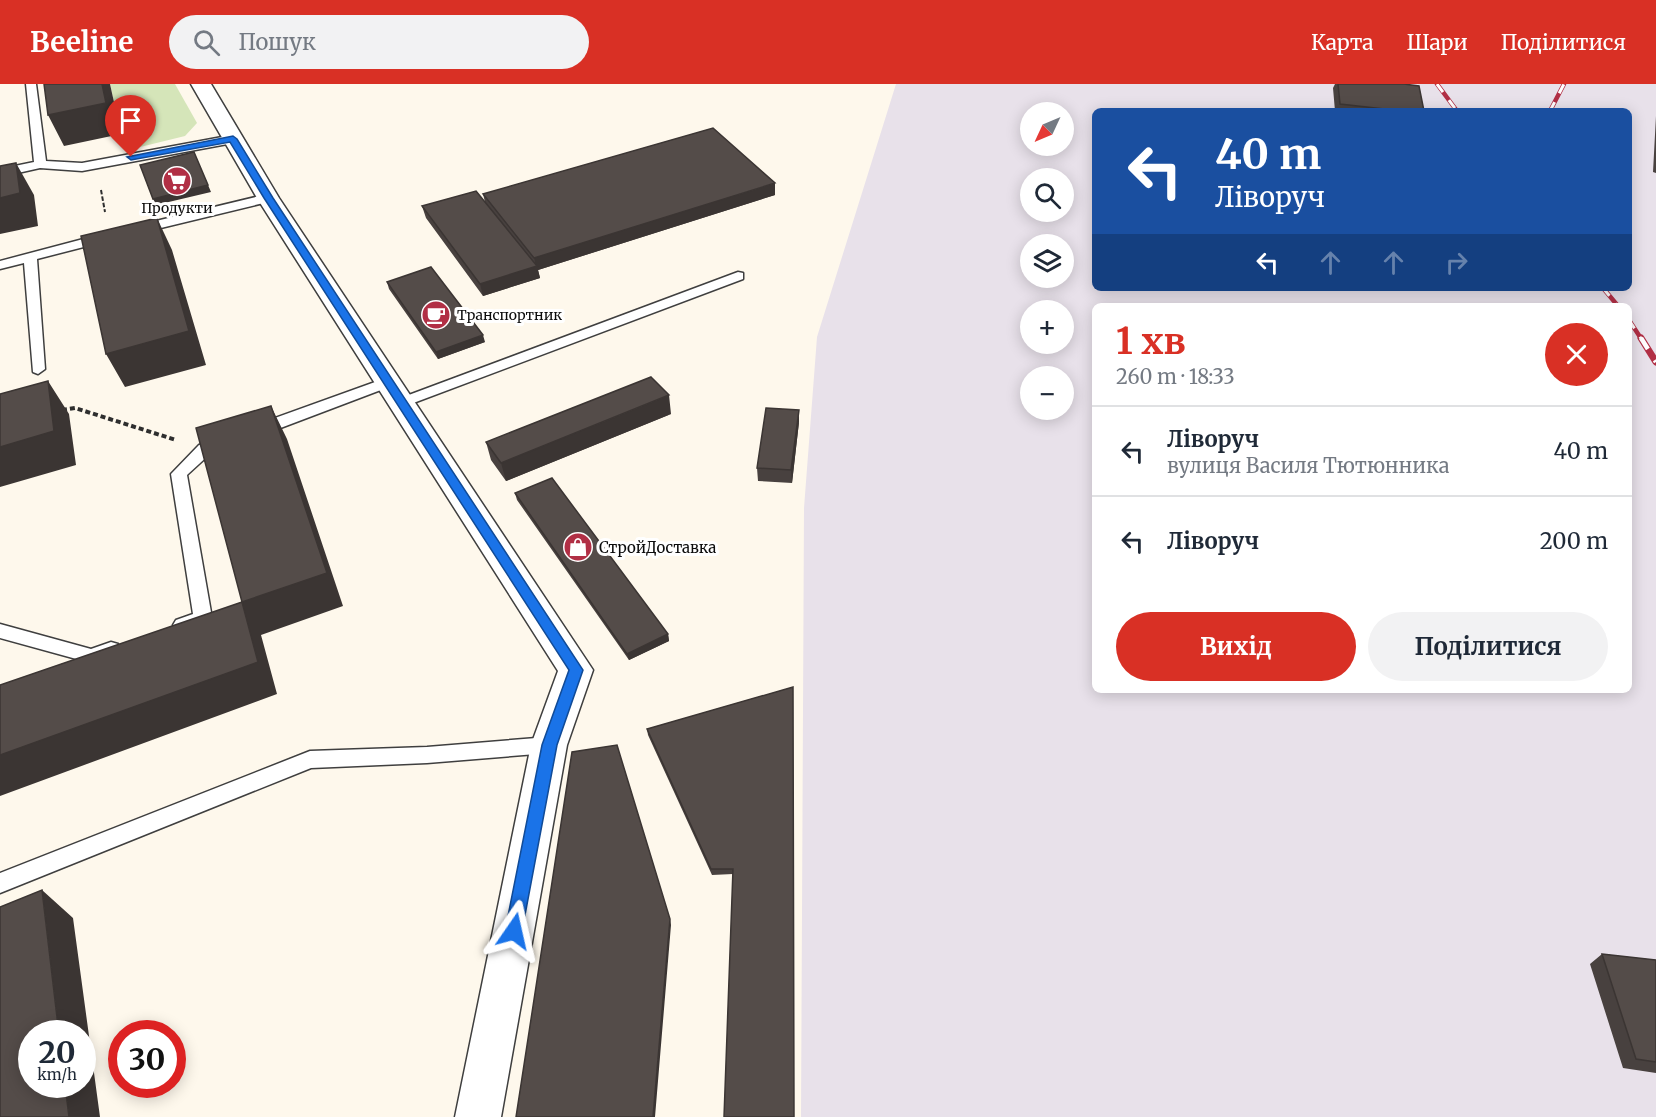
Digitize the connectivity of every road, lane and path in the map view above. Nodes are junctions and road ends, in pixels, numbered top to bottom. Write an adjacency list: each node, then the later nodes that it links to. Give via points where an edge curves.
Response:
1 (32, 84): 5 (lane)
2 (201, 84): 3 (street)
3 (233, 139): 4 (lane); 7 (street)
4 (111, 161): 5 (lane, via 82,167); 8 (path, via 98,171)
5 (40, 164): 6 (lane)
6 (0, 173)
7 (268, 198): 8 (lane); 13 (street)
8 (109, 236): 9 (lane)
9 (30, 258): 10 (lane); 12 (lane)
10 (0, 265)
11 (738, 276): 13 (lane)
12 (38, 369)
13 (396, 392): 15 (lane); 21 (street, via 576,670)
14 (53, 411): 15 (path, via 75,408)
15 (205, 449): 16 (lane, via 178,474 203,618)
16 (170, 629)
17 (0, 631): 19 (lane)
18 (125, 644): 19 (lane)
19 (91, 656): 20 (lane)
20 (61, 666)
21 (549, 745): 22 (lane, via 310,760); 23 (street)
22 (0, 883)
23 (478, 1117)

